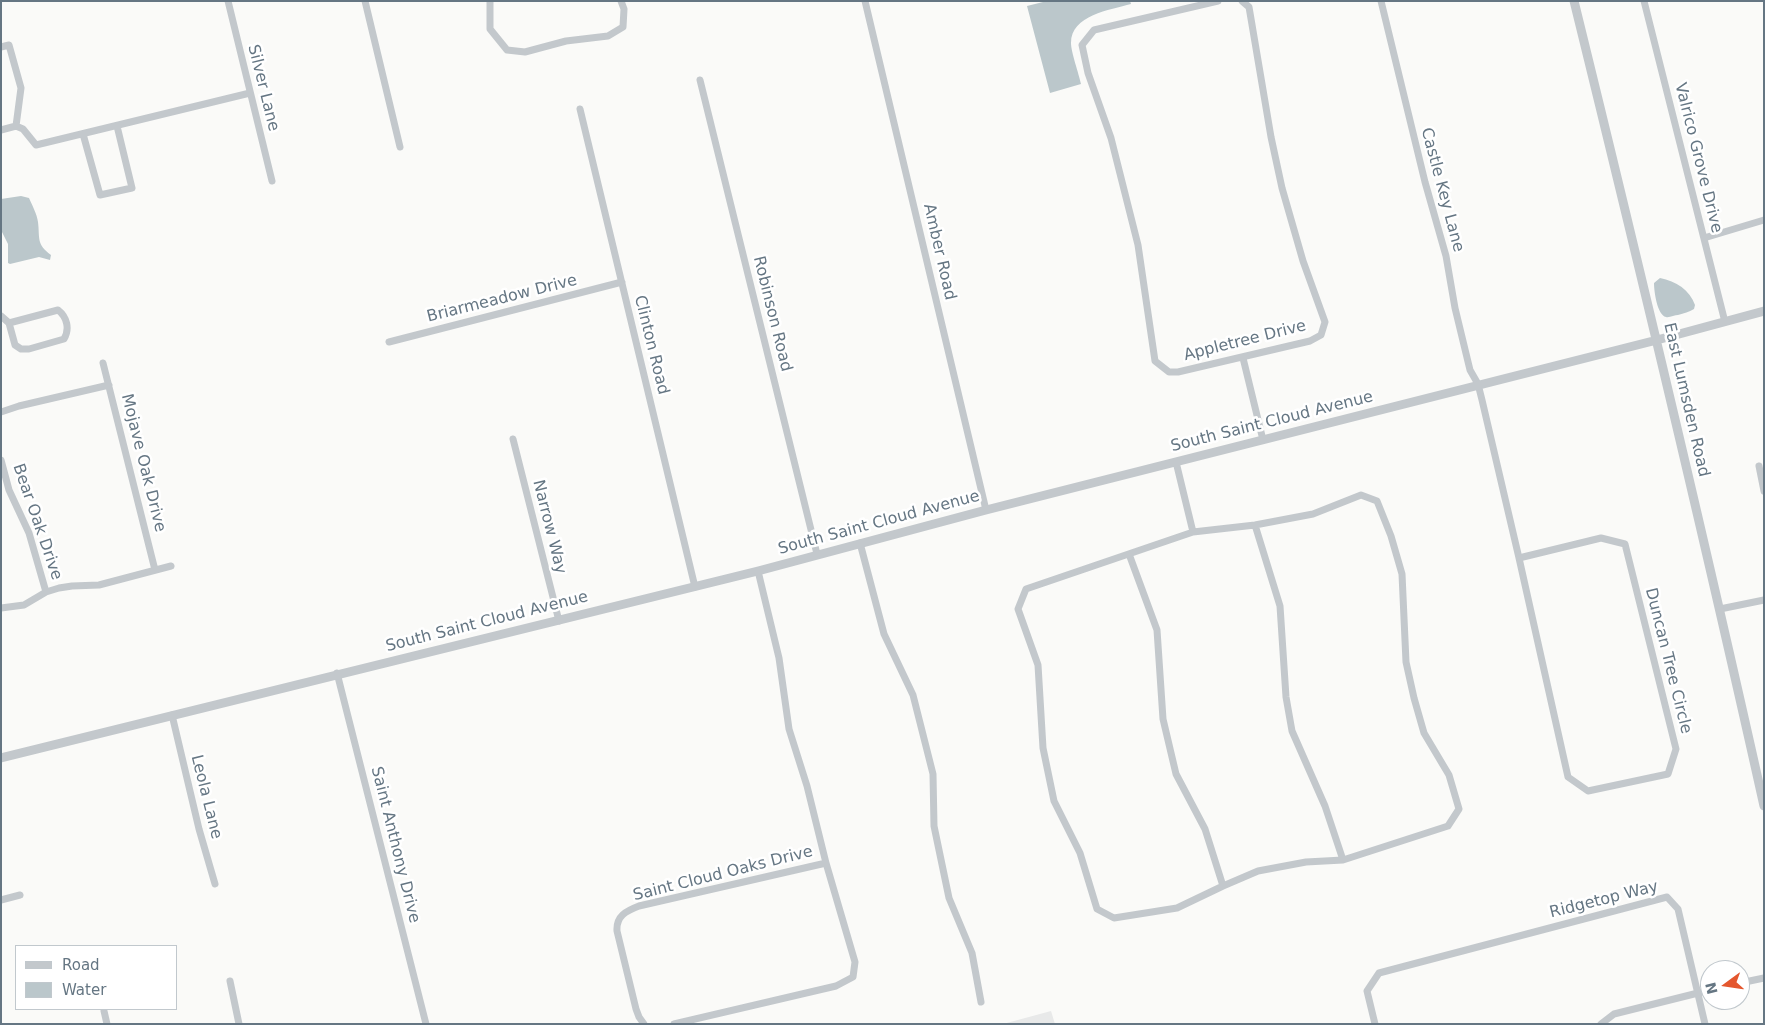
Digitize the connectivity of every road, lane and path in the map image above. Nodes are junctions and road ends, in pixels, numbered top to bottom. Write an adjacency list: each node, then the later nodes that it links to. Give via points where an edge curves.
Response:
1 (228, 1): 13 (street, Silver Lane)
2 (365, 1): 19 (street)
3 (490, 1): 4 (street, via 490,29 507,50 524,52 566,41 608,36 623,27)
4 (621, 1)
5 (865, 1): 41 (street, Amber Road)
6 (1218, 1): 30 (street, Appletree Drive, via 1094,30 1082,45 1088,73 1112,138 1138,245 1156,361 1169,372 1178,372)
7 (1242, 1): 30 (street, Appletree Drive, via 1249,8 1282,188 1324,322 1321,334 1310,341)
8 (1381, 1): 32 (street, Castle Key Lane, via 1446,256 1470,370)
9 (1574, 1): 28 (street, East Lumsden Road)
10 (1644, 1): 22 (street, Valrico Grove Drive)
11 (1, 47): 15 (street, via 9,45 21,88)
12 (700, 80): 45 (street, Robinson Road)
13 (250, 93): 16 (street); 20 (street, Silver Lane)
14 (580, 109): 23 (street, Clinton Road)
15 (16, 126): 17 (street); 18 (street, via 24,129 36,145)
16 (117, 126): 18 (street); 18 (street, via 132,188 100,195)
17 (1, 130)
18 (83, 134)
19 (400, 147)
20 (272, 181)
21 (1764, 220): 22 (street)
22 (1704, 238): 26 (street, Valrico Grove Drive)
23 (622, 282): 29 (street, Briarmeadow Drive); 51 (street, Clinton Road)
24 (1764, 311): 26 (street, South Saint Cloud Avenue)
25 (1, 316): 27 (street)
26 (1725, 322): 28 (street, South Saint Cloud Avenue)
27 (9, 323): 27 (street, via 58,310 64,315 67,332 64,339 21,349 15,345)
28 (1657, 340): 32 (street, South Saint Cloud Avenue); 55 (street, East Lumsden Road)
29 (389, 342)
30 (1243, 358): 36 (street)
31 (103, 363): 33 (street, Mojave Oak Drive)
32 (1478, 384): 36 (street, South Saint Cloud Avenue); 47 (street, Duncan Tree Circle)
33 (108, 385): 34 (street); 49 (street, Mojave Oak Drive)
34 (1, 412)
35 (513, 439): 56 (street, Narrow Way)
36 (1263, 440): 38 (street, South Saint Cloud Avenue)
37 (1, 460): 52 (street, Bear Oak Drive, via 9,490 30,533)
38 (1176, 462): 41 (street, South Saint Cloud Avenue); 43 (street)
39 (1759, 466): 40 (street)
40 (1764, 491)
41 (986, 510): 44 (street, South Saint Cloud Avenue)
42 (1255, 525): 43 (street); 61 (street, via 1280,606 1286,696 1292,731 1325,806); 61 (street, via 1312,514 1362,495 1377,501 1402,574 1406,662 1414,698 1424,733 1449,776 1459,809 1448,826)
43 (1193, 532): 46 (street)
44 (860, 543): 45 (street, South Saint Cloud Avenue); 71 (street, via 884,634 913,695 933,774 934,826 949,898 972,954)
45 (817, 554): 50 (street, South Saint Cloud Avenue)
46 (1129, 554): 64 (street, via 1157,630 1163,719 1176,774 1205,829); 64 (street, via 1026,589 1018,609 1038,666 1043,748 1054,801 1080,853 1098,909 1114,918 1177,908)
47 (1519, 558): 47 (street, Duncan Tree Circle, via 1568,777 1588,792 1668,774 1676,749 1626,544 1601,538)
48 (171, 566): 49 (street)
49 (155, 570): 52 (street, via 99,586 72,586)
50 (758, 571): 51 (street, South Saint Cloud Avenue); 62 (street, Saint Cloud Oaks Drive, via 779,658 789,730)
51 (695, 586): 56 (street, South Saint Cloud Avenue)
52 (46, 592): 54 (street, via 24,605)
53 (1764, 600): 55 (street)
54 (1, 608)
55 (1720, 609): 60 (street, East Lumsden Road)
56 (559, 621): 57 (street, South Saint Cloud Avenue)
57 (337, 674): 58 (street, South Saint Cloud Avenue); 75 (street, Saint Anthony Drive)
58 (172, 715): 59 (street, South Saint Cloud Avenue); 63 (street, Leola Lane)
59 (1, 758)
60 (1764, 806)
61 (1342, 860): 64 (street, via 1306,862 1258,872)
62 (826, 863): 76 (street, Saint Cloud Oaks Drive, via 639,906 623,914 617,931 636,1009); 77 (street, Saint Cloud Oaks Drive, via 855,962 853,977 836,986)
63 (215, 884)
64 (1223, 886)
65 (20, 895): 66 (street)
66 (1, 900)
67 (1764, 978): 69 (street)
68 (230, 981): 74 (street)
69 (1750, 981)
70 (1698, 993): 78 (street, Ridgetop Way, via 1678,909 1667,897 1379,973 1367,991); 79 (street, via 1614,1014); 80 (street, Ridgetop Way)
71 (981, 1002)
72 (104, 1011): 73 (street)
73 (107, 1024)
74 (239, 1024)
75 (426, 1024)
76 (644, 1024)
77 (674, 1024)
78 (1375, 1024)
79 (1601, 1024)
80 (1705, 1024)

